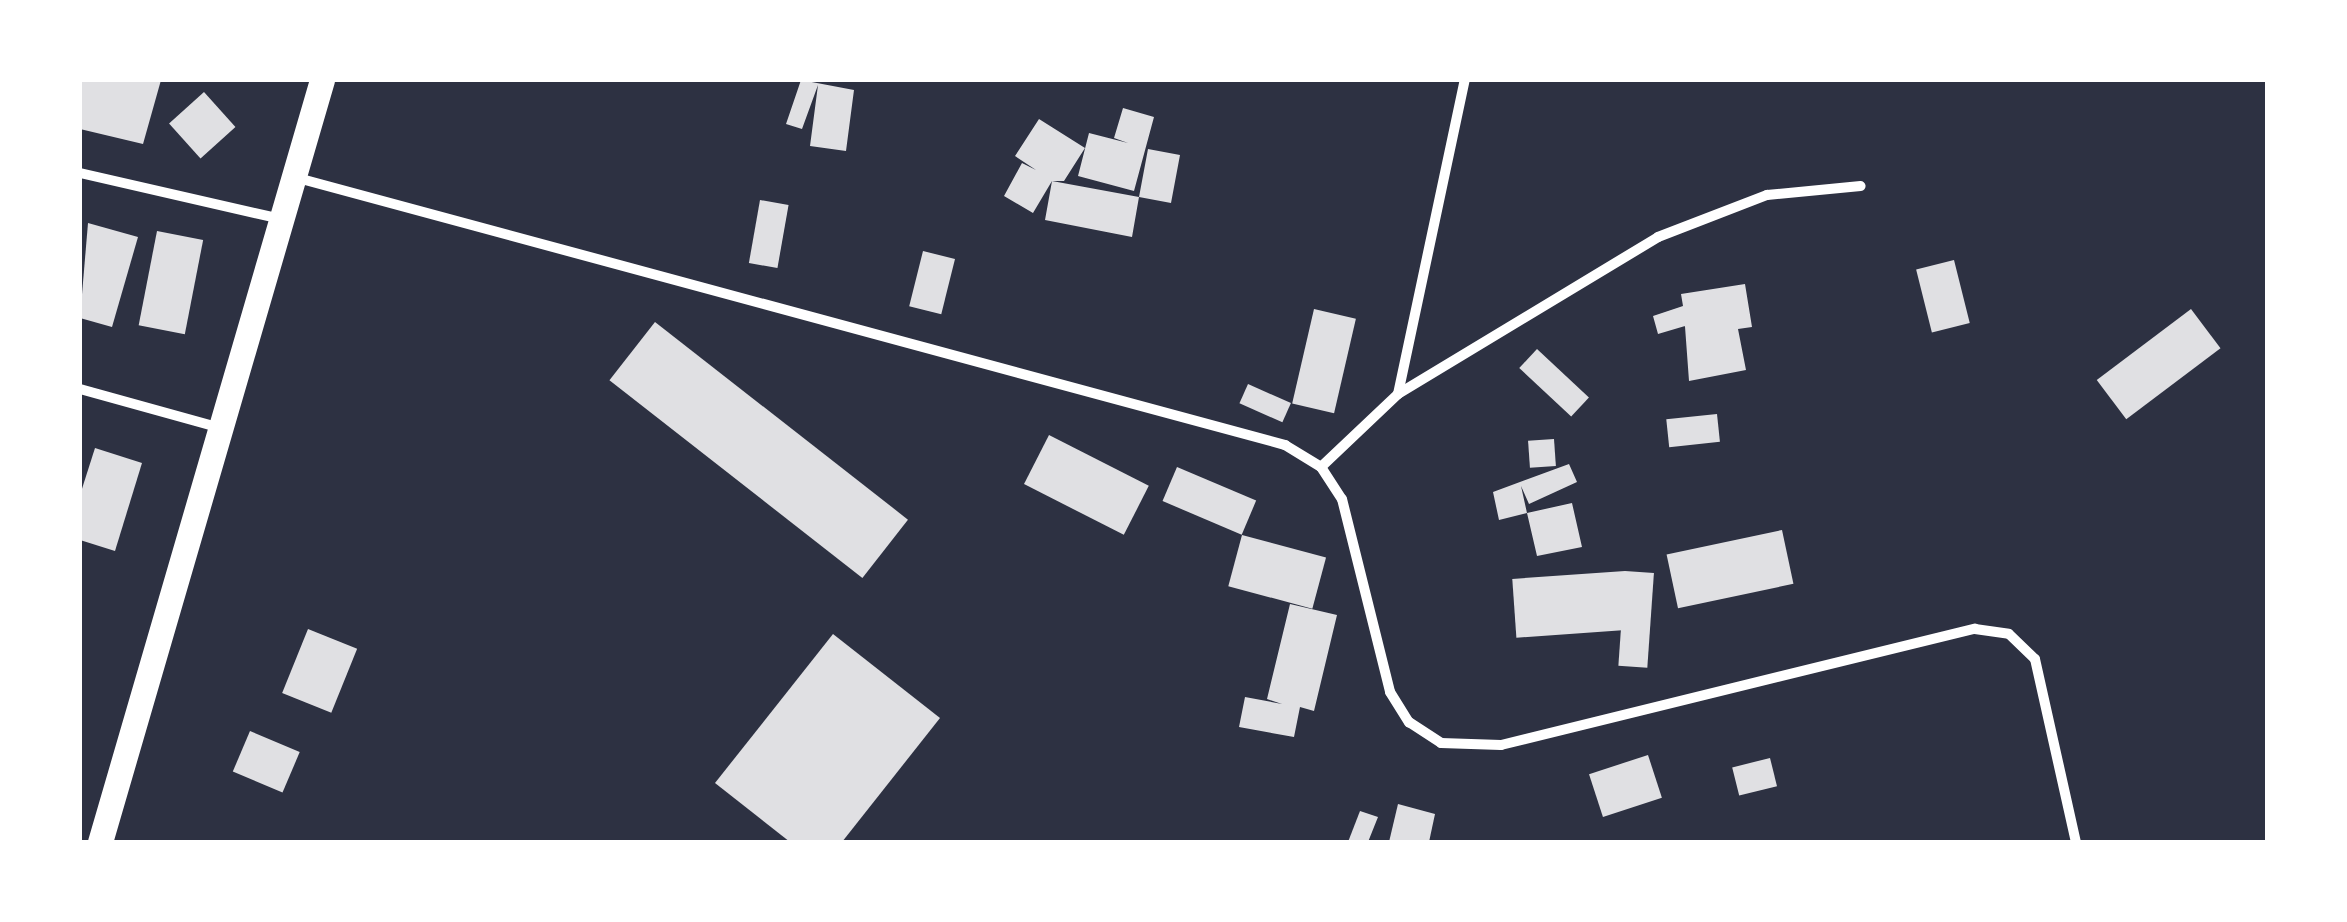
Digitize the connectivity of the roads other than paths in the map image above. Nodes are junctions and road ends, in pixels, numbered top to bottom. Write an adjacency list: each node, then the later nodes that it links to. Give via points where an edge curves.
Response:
1 (322, 80): 4 (main road)
2 (1465, 80): 8 (street)
3 (80, 173): 6 (street)
4 (293, 177): 6 (main road); 10 (street, via 1285,444)
5 (1861, 186): 8 (street, via 1767,195 1690,222)
6 (282, 219): 9 (main road)
7 (80, 388): 9 (street)
8 (1398, 394): 10 (street)
9 (222, 429): 11 (main road)
10 (1321, 467): 12 (street, via 1342,499 1390,692 1409,722 1440,743 1501,746 1992,630 2035,658)
11 (100, 842)
12 (2076, 842)

